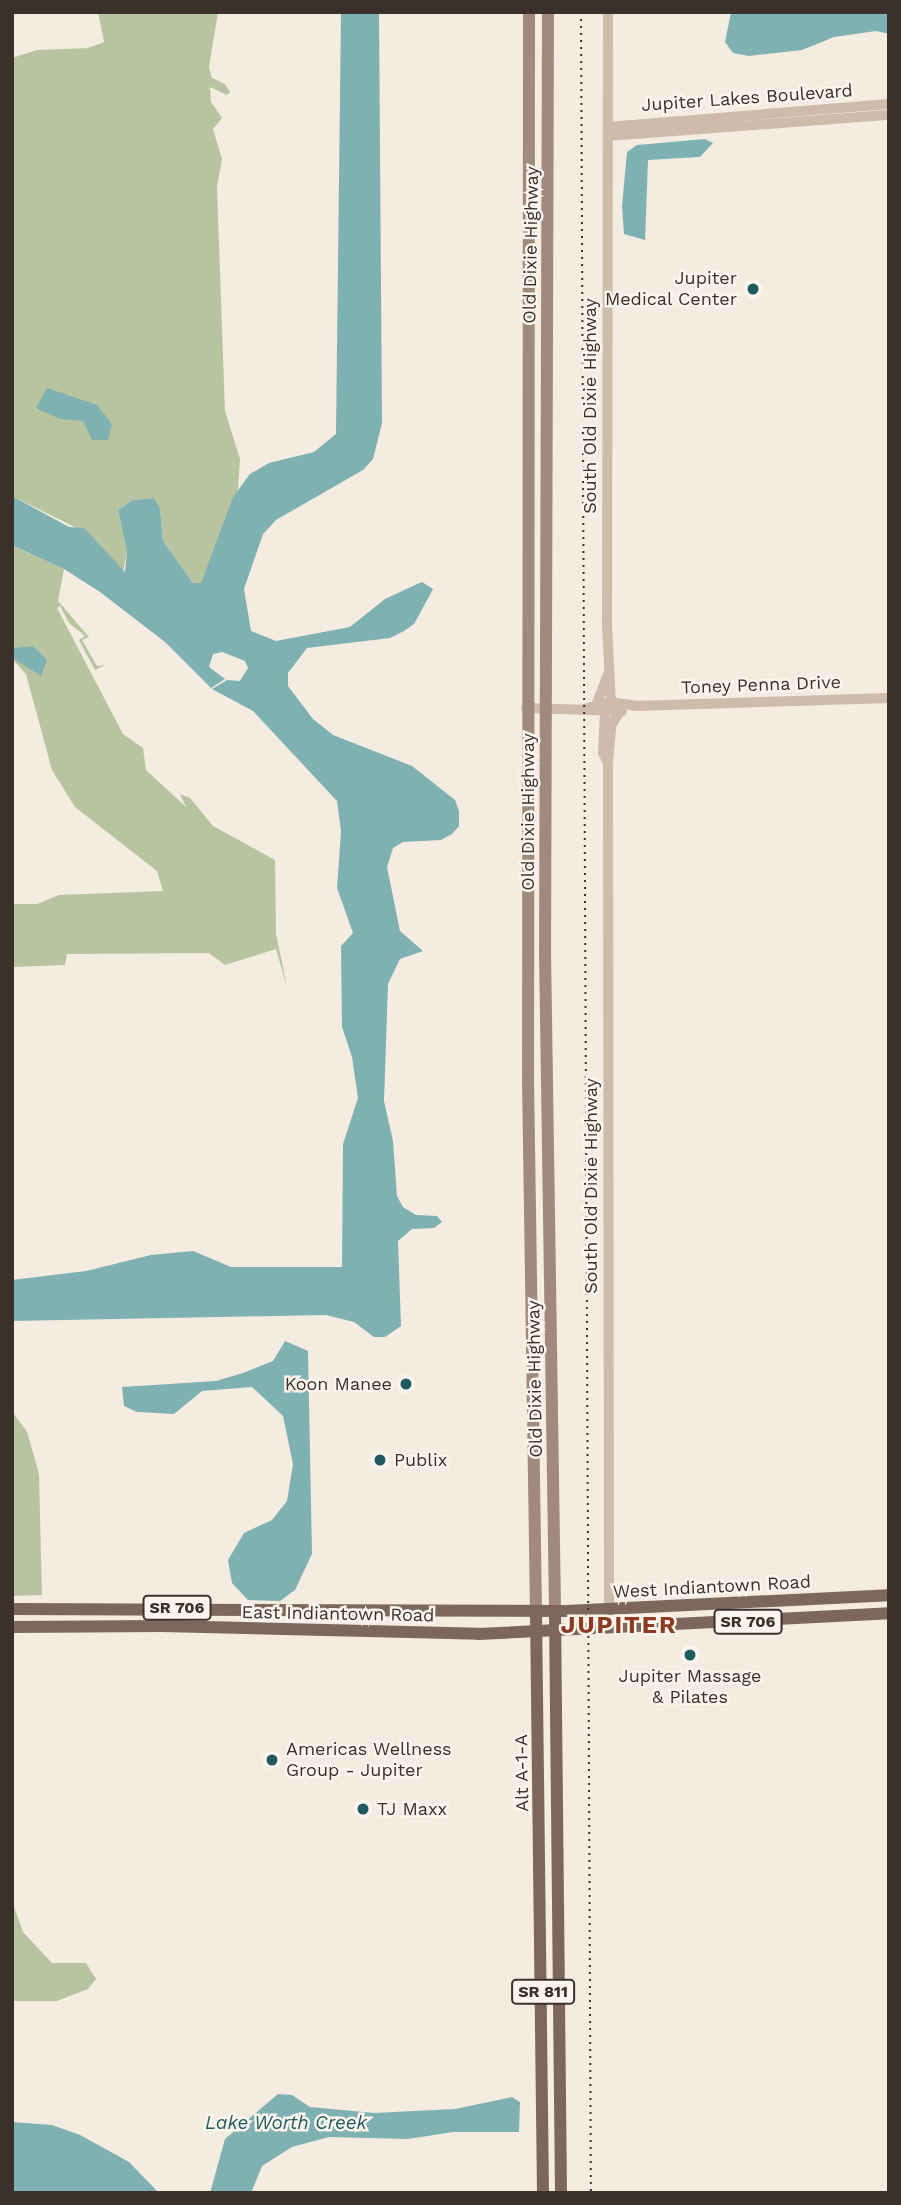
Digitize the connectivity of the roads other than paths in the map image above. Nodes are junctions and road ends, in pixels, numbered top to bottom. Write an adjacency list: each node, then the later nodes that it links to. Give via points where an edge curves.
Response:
1 (529, 12): 12 (main road, Old Dixie Highway / SR 811)
2 (548, 12): 13 (main road, Old Dixie Highway / SR 811)
3 (608, 12): 6 (street, South Old Dixie Highway)
4 (889, 104): 6 (street, Jupiter Lakes Boulevard)
5 (889, 115): 6 (street, Jupiter Lakes Boulevard)
6 (608, 131): 7 (street, South Old Dixie Highway)
7 (608, 674): 9 (street, South Old Dixie Highway); 11 (street, South Old Dixie Highway)
8 (889, 698): 10 (street, Toney Penna Drive)
9 (597, 703): 11 (street, Toney Penna Drive); 14 (street, Toney Penna Drive)
10 (635, 706): 11 (street, Toney Penna Drive); 15 (street, Toney Penna Drive)
11 (608, 707): 14 (street, Toney Penna Drive); 15 (street, Toney Penna Drive); 16 (street, South Old Dixie Highway, via 603,753)
12 (526, 708): 13 (street, Toney Penna Drive); 18 (main road, Old Dixie Highway / SR 811)
13 (546, 708): 14 (street, Toney Penna Drive); 17 (main road, Old Dixie Highway / SR 811)
14 (584, 709)
15 (620, 711): 16 (street, South Old Dixie Highway, via 611,726)
16 (608, 763): 23 (street, South Old Dixie Highway)
17 (552, 1324): 18 (main road); 25 (main road, Old Dixie Highway / SR 811)
18 (533, 1352): 24 (main road, Alt A-1-A / SR 811)
19 (889, 1595): 20 (main road, West Indiantown Road / SR 706)
20 (802, 1600): 23 (main road, West Indiantown Road / SR 706); 29 (main road, via 786,1611 721,1616)
21 (889, 1601): 28 (main road, via 818,1605)
22 (12, 1609): 26 (main road, East Indiantown Road / SR 706)
23 (609, 1609): 25 (main road, West Indiantown Road / SR 706)
24 (536, 1612): 25 (main road, West Indiantown Road / SR 706); 26 (main road, East Indiantown Road / SR 706); 32 (main road, Alt A-1-A / SR 811)
25 (555, 1612): 33 (main road, Alt A-1-A / SR 811)
26 (341, 1613): 31 (main road)
27 (889, 1613): 28 (main road, West Indiantown Road / SR 706)
28 (800, 1619): 29 (main road, West Indiantown Road / SR 706)
29 (697, 1625): 33 (main road, West Indiantown Road / SR 706)
30 (12, 1627): 31 (main road, East Indiantown Road / SR 706, via 162,1626)
31 (341, 1633): 32 (main road, East Indiantown Road / SR 706)
32 (536, 1633): 33 (main road, West Indiantown Road / SR 706); 34 (main road, Alt A-1-A / SR 811)
33 (555, 1633): 35 (main road, Alt A-1-A / SR 811)
34 (540, 1790): 35 (main road, via 550,1814 551,1860); 36 (main road, Alt A-1-A / SR 811)
35 (558, 1875): 37 (main road, Alt A-1-A / SR 811)
36 (543, 2193)
37 (561, 2193)

